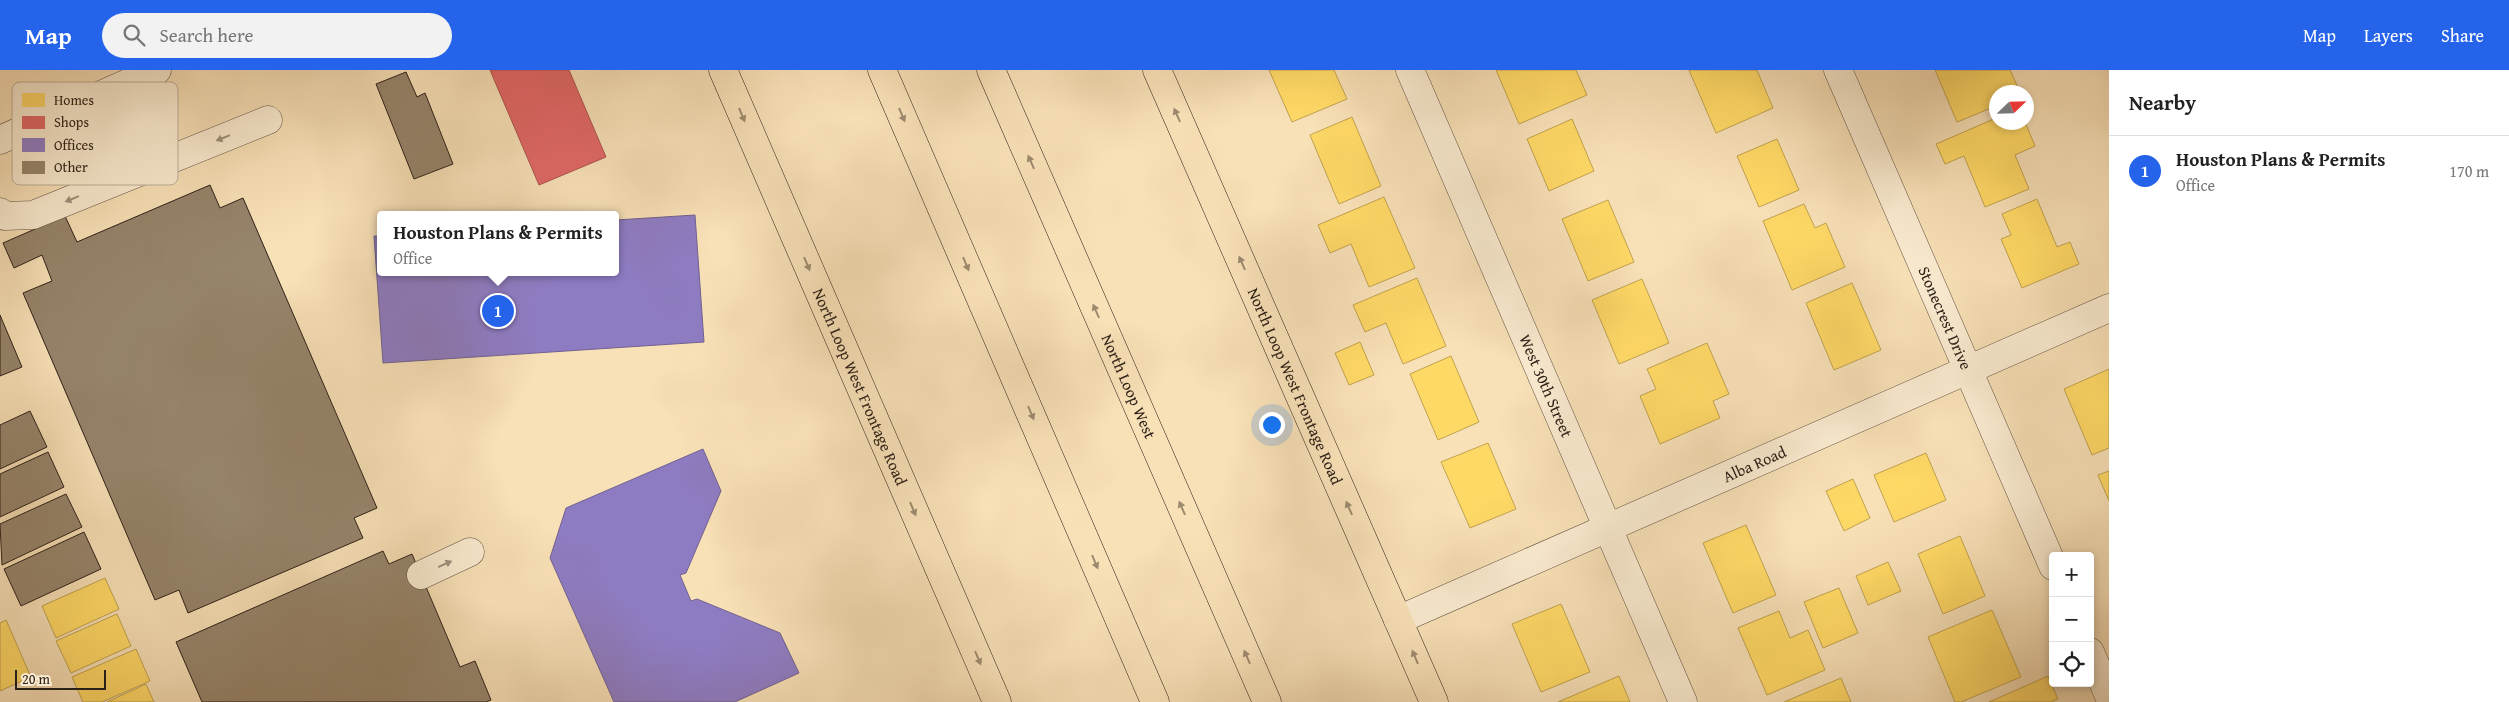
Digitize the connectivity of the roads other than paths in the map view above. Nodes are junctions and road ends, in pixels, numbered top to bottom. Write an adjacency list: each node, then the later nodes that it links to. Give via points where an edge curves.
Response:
1 (157, 70): 8 (street)
2 (723, 70): 24 (main road, North Loop West Frontage Road, one-way to 24)
3 (882, 70): 25 (main road, one-way to 25)
4 (991, 70): 26 (main road, North Loop West, one-way to 4)
5 (1157, 70): 21 (main road, North Loop West Frontage Road, one-way to 5)
6 (1410, 70): 17 (street, West 30th Street)
7 (1838, 70): 16 (street, Stonecrest Drive)
8 (130, 82)
9 (268, 120): 12 (street, one-way to 12)
10 (12, 135): 11 (street)
11 (0, 140)
12 (178, 156)
13 (107, 185): 14 (street, one-way to 14, via 33,215 5,216)
14 (0, 212)
15 (2109, 308): 16 (street, Alba Road)
16 (1968, 369): 17 (street, Alba Road); 19 (street, Stonecrest Drive)
17 (1608, 528): 21 (street, Alba Road); 28 (street, West 30th Street)
18 (470, 552): 20 (street, one-way to 18)
19 (2049, 557)
20 (421, 574)
21 (1398, 620): 27 (main road, North Loop West Frontage Road, one-way to 21)
22 (2094, 661): 23 (street)
23 (2109, 696)
24 (997, 702)
25 (1155, 702)
26 (1267, 702)
27 (1434, 702)
28 (1683, 702)

